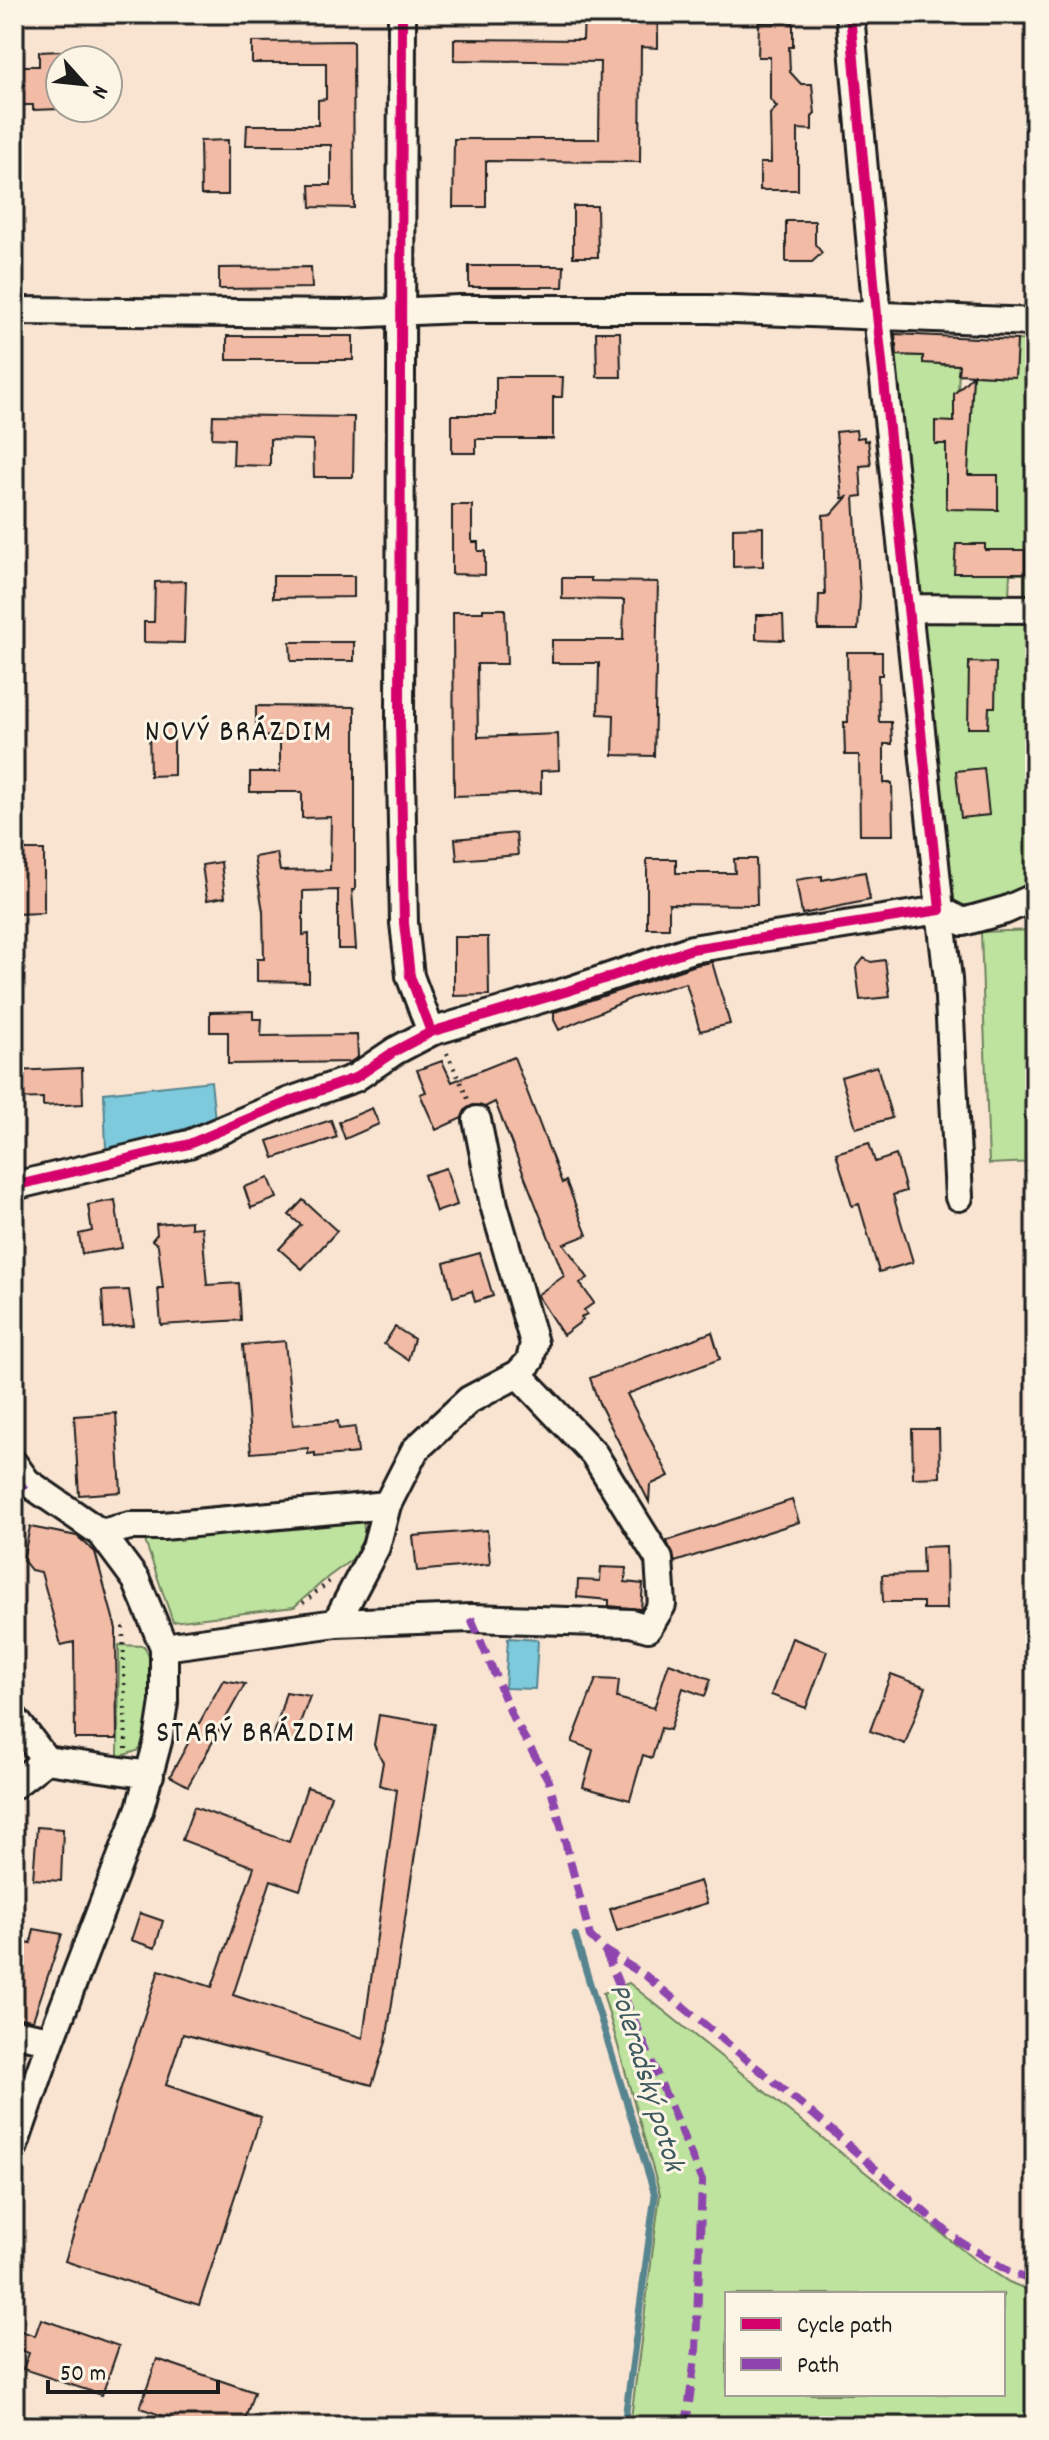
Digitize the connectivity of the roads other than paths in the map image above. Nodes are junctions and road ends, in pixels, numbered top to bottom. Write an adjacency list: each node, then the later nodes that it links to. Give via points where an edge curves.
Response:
1 (402, 14): 4 (street)
2 (850, 14): 5 (street)
3 (14, 311): 4 (street)
4 (403, 312): 5 (street, via 710,309); 11 (street, via 404,923 410,976)
5 (877, 315): 6 (street); 7 (street)
6 (1035, 322)
7 (908, 608): 8 (street); 10 (street)
8 (1035, 609)
9 (1035, 897): 10 (street, via 963,922)
10 (940, 910): 11 (street, via 692,949); 14 (street)
11 (431, 1032): 13 (street, via 355,1078 189,1144)
12 (477, 1120): 15 (street, via 494,1205 534,1343 530,1361)
13 (14, 1186)
14 (959, 1197)
15 (518, 1374): 17 (street, via 469,1400 428,1436 415,1450); 19 (street, via 594,1454 659,1559 662,1605 648,1628 631,1623 471,1618)
16 (14, 1464): 18 (street, via 27,1482)
17 (387, 1505): 18 (street, via 130,1526); 19 (street, via 376,1547)
18 (101, 1533): 20 (street, via 136,1580)
19 (336, 1623): 20 (street)
20 (164, 1647): 23 (street, via 164,1702)
21 (14, 1718): 22 (street)
22 (46, 1760): 23 (street); 24 (street)
23 (139, 1773): 26 (street, via 105,1901)
24 (14, 1785)
25 (14, 2033): 26 (street)
26 (51, 2040): 27 (street)
27 (14, 2146)

